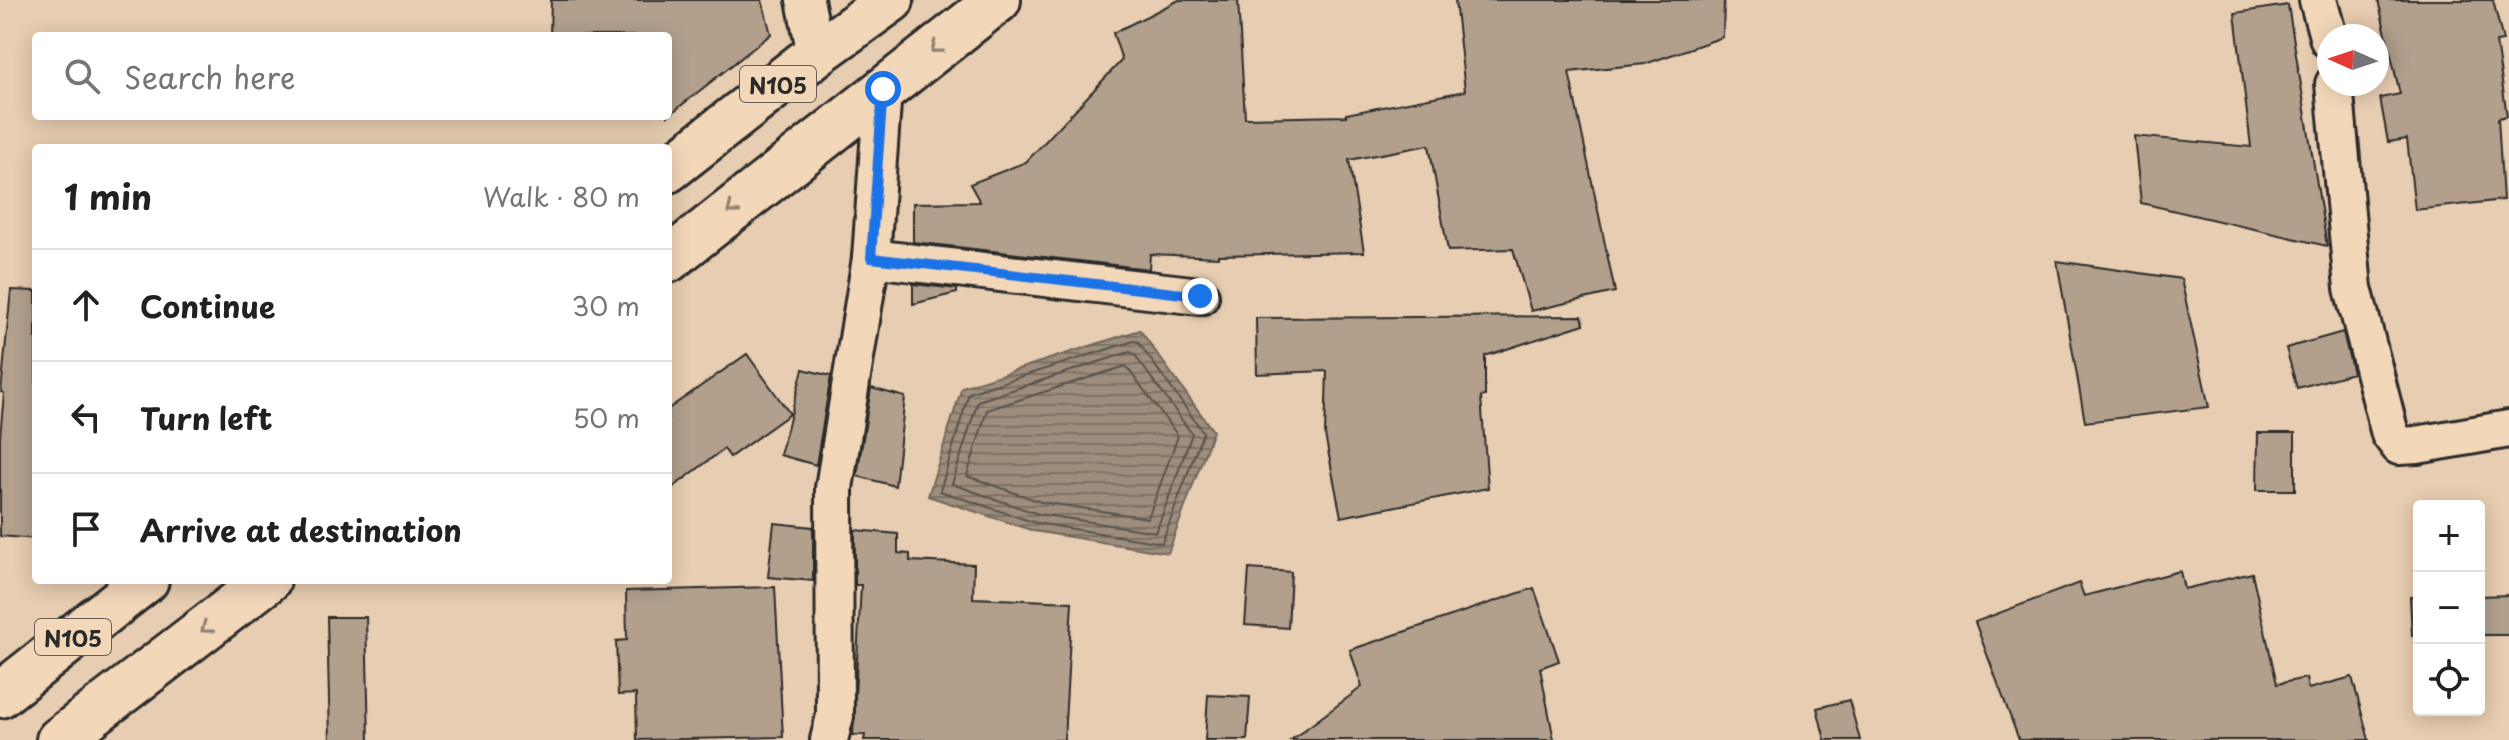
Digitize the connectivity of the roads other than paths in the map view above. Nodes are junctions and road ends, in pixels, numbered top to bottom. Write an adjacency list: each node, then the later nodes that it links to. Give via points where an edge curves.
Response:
1 (805, 0): 6 (street)
2 (891, 0): 6 (highway, N105)
3 (998, 0): 7 (highway, one-way to 7)
4 (2318, 0): 5 (street)
5 (2325, 24)
6 (816, 54): 9 (highway, N105)
7 (883, 89): 10 (highway, one-way to 10); 11 (street)
8 (2335, 96): 13 (street, via 2353,288 2390,434 2399,446)
9 (672, 167)
10 (672, 257)
11 (871, 258): 12 (street); 18 (street, via 834,488 835,716)
12 (1200, 296)
13 (2509, 429)
14 (141, 584): 16 (highway, N105)
15 (263, 584): 17 (highway, one-way to 17)
16 (0, 695)
17 (59, 740)
18 (829, 740)

